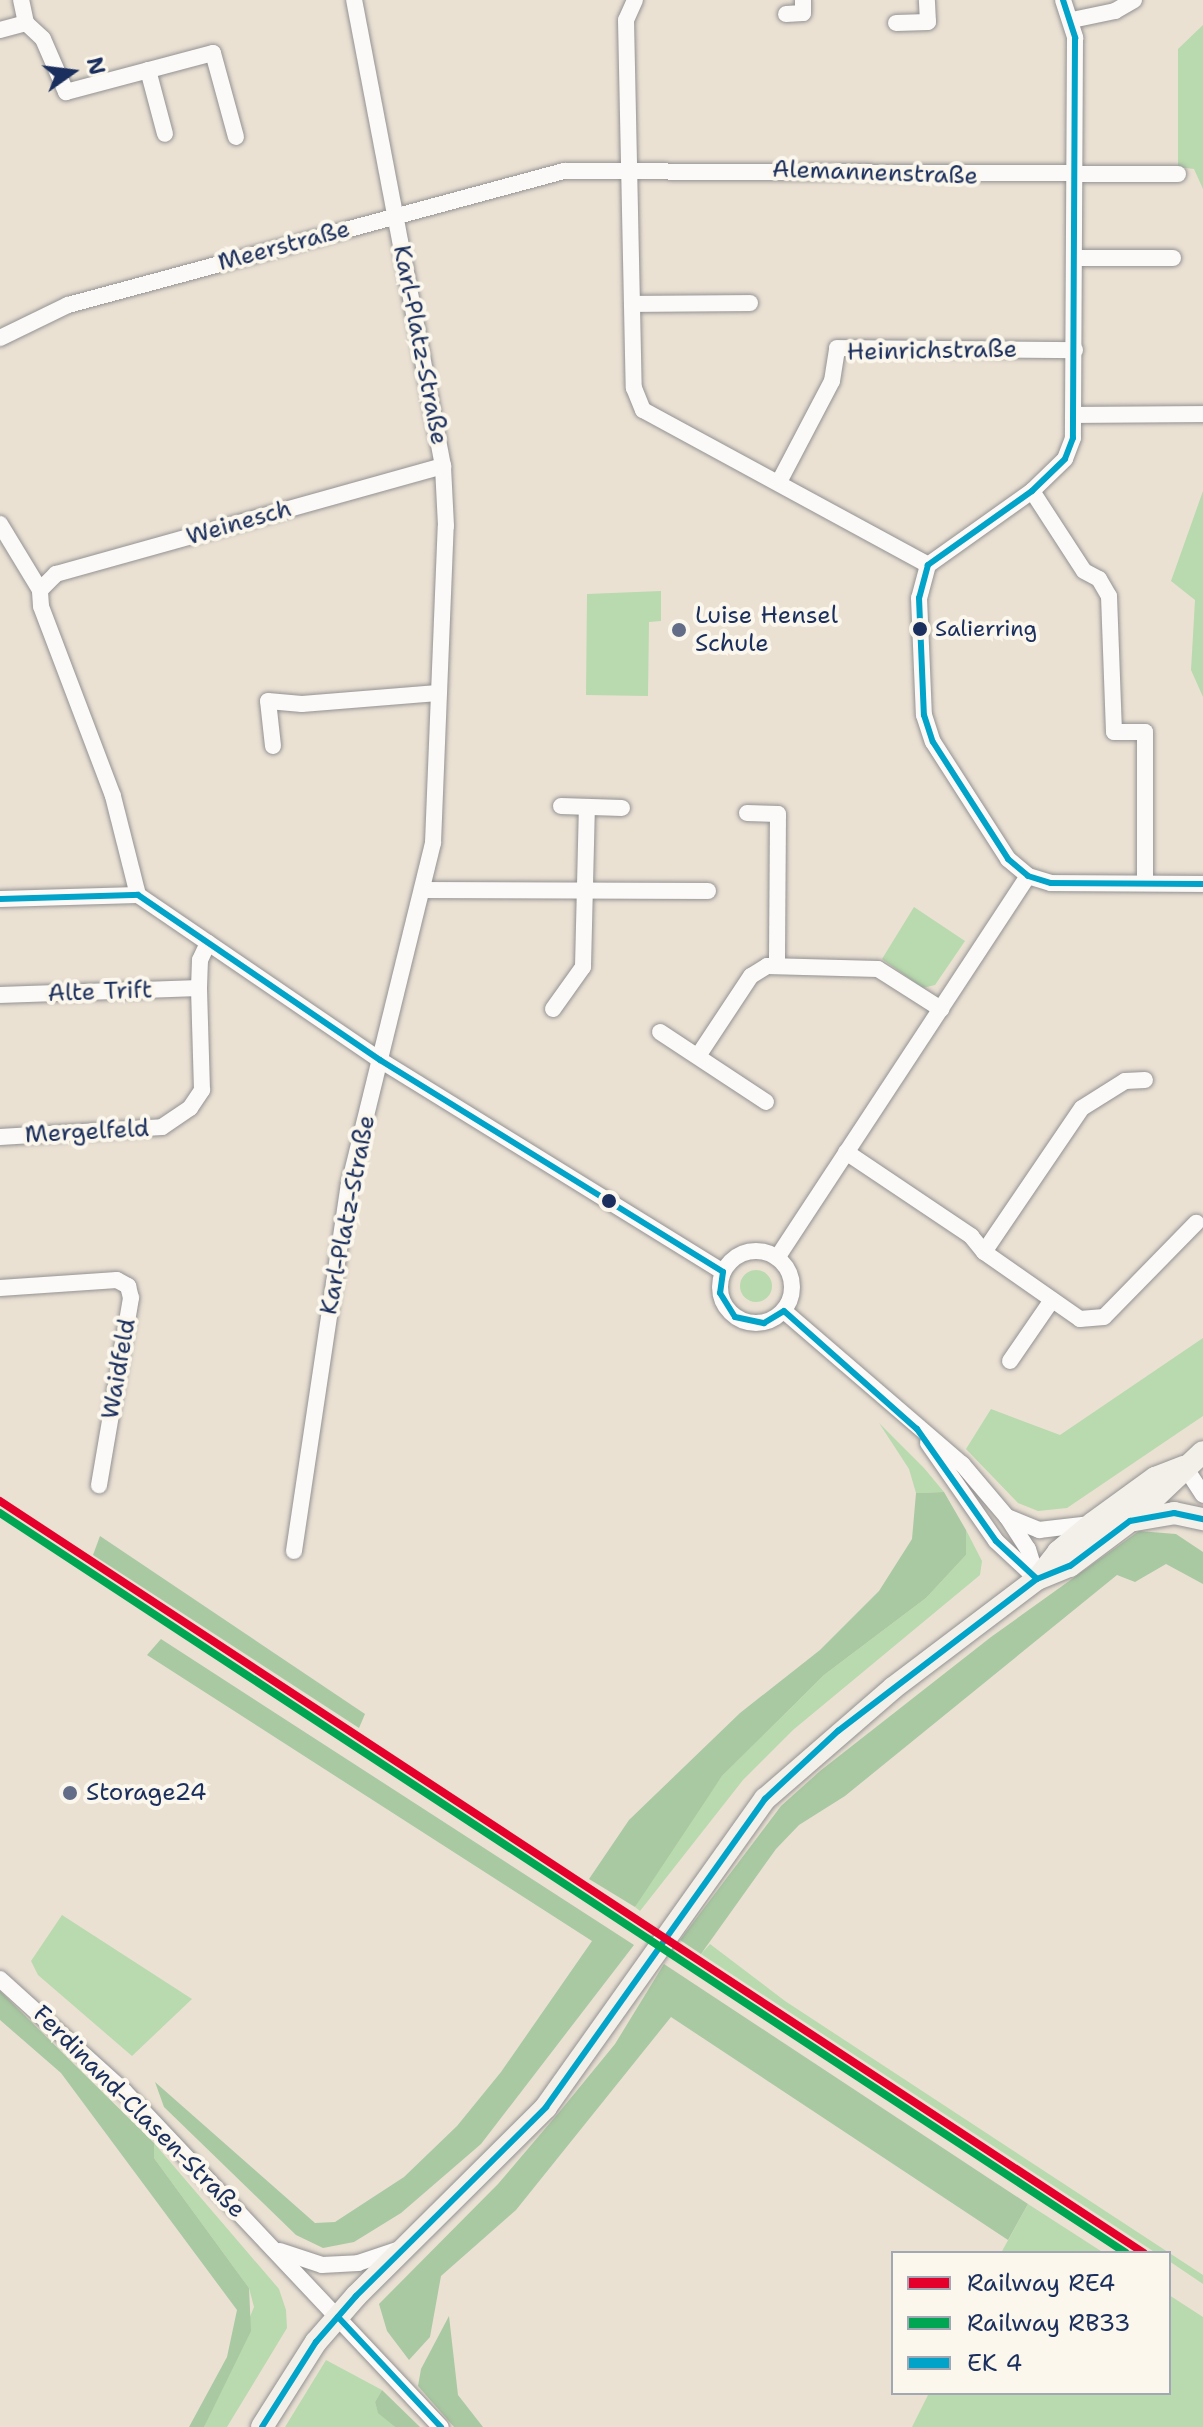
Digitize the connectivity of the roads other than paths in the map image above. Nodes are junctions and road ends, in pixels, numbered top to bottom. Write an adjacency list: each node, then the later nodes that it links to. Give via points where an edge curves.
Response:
1 (21, 0): 10 (street)
2 (354, 0): 20 (street, Karl-Platz-Straße)
3 (635, 0): 17 (street, via 626,20)
4 (803, 0): 8 (street, via 803,13)
5 (927, 0): 11 (street, via 928,22)
6 (1063, 0): 9 (street)
7 (1134, 0): 9 (street, via 1115,11)
8 (786, 14)
9 (1072, 20): 19 (street)
10 (26, 23): 12 (street); 13 (street, via 43,39 66,92)
11 (896, 23)
12 (0, 30)
13 (148, 70): 14 (street); 15 (street, via 213,53)
14 (165, 134)
15 (236, 137)
16 (573, 170): 17 (street, Alemannenstraße); 20 (street, Meerstraße)
17 (632, 170): 19 (street, Alemannenstraße); 24 (street)
18 (1178, 174): 19 (street, Alemannenstraße)
19 (1075, 176): 21 (street)
20 (395, 214): 25 (street, Meerstraße, via 68,305); 29 (street, Karl-Platz-Straße)
21 (1075, 258): 22 (street); 26 (street)
22 (1173, 258)
23 (750, 303): 24 (street)
24 (632, 304): 30 (street, via 634,388 643,410)
25 (0, 338)
26 (1075, 350): 28 (street); 30 (street, Heinrichstraße, via 837,348 832,381)
27 (1203, 414): 28 (street)
28 (1075, 415): 31 (street, via 1065,459)
29 (443, 466): 34 (street, Weinesch, via 56,574); 35 (street, Karl-Platz-Straße, via 446,526)
30 (779, 482): 33 (street)
31 (1032, 491): 33 (street); 42 (street, via 1084,571 1099,579 1109,596 1114,732 1145,732)
32 (0, 524): 34 (street)
33 (928, 565): 41 (street, via 919,598 926,726 1008,859)
34 (40, 590): 47 (street, via 41,606 113,796)
35 (438, 693): 36 (street, via 302,704 268,701); 44 (street, Karl-Platz-Straße, via 433,843)
36 (273, 746)
37 (561, 806): 38 (street)
38 (587, 807): 39 (street); 45 (street)
39 (622, 808)
40 (747, 813): 50 (street, via 778,814)
41 (1028, 876): 42 (street, via 1051,883); 54 (street)
42 (1145, 883): 43 (street)
43 (1203, 884)
44 (425, 890): 45 (street); 57 (street, Karl-Platz-Straße)
45 (583, 891): 46 (street); 53 (street, via 583,967)
46 (708, 891)
47 (138, 895): 48 (street); 49 (street)
48 (0, 899)
49 (208, 943): 51 (street, Mergelfeld, via 200,960); 57 (street)
50 (777, 966): 54 (street, via 878,969); 56 (street, via 751,976)
51 (199, 988): 52 (street, Alte Trift); 60 (street, Mergelfeld, via 202,1090 190,1108 162,1127)
52 (0, 995)
53 (553, 1009)
54 (941, 1009): 61 (street)
55 (660, 1032): 56 (street)
56 (698, 1056): 59 (street)
57 (380, 1060): 65 (street); 79 (street, Karl-Platz-Straße, via 349,1185)
58 (1145, 1080): 63 (street, via 1125,1081 1082,1108)
59 (766, 1102)
60 (0, 1137)
61 (846, 1152): 63 (street, via 971,1236); 64 (street)
62 (1196, 1223): 67 (street, via 1104,1317 1080,1319)
63 (984, 1252): 67 (street)
64 (777, 1258): 65 (street, via 754,1251 742,1254); 68 (street, via 790,1277)
65 (723, 1272): 68 (street, via 720,1293 735,1317 764,1323)
66 (0, 1288): 73 (street, Waidfeld, via 117,1280 128,1286 131,1298)
67 (1052, 1300): 69 (street)
68 (784, 1311): 70 (street)
69 (1010, 1361)
70 (917, 1429): 75 (street, via 962,1464); 80 (street, via 996,1541)
71 (1203, 1452): 72 (main road)
72 (1185, 1467): 74 (street); 77 (main road, via 1166,1492); 78 (main road, via 1155,1478)
73 (99, 1485)
74 (1203, 1495)
75 (1007, 1517): 78 (street, via 1039,1530); 80 (street, via 1028,1549)
76 (1203, 1519): 77 (main road, via 1174,1513)
77 (1130, 1521): 80 (main road, via 1070,1566)
78 (1093, 1523): 80 (main road, via 1058,1552)
79 (294, 1551)
80 (1037, 1579): 82 (main road, via 847,1724 765,1799 546,2107)
81 (0, 1979): 83 (street, Ferdinand-Clasen-Straße, via 124,2091)
82 (406, 2247): 83 (street, Ferdinand-Clasen-Straße, via 358,2263 322,2265); 84 (main road)
83 (275, 2249): 84 (street, Ferdinand-Clasen-Straße)
84 (338, 2317): 85 (main road); 86 (street, Ferdinand-Clasen-Straße)
85 (262, 2427)
86 (441, 2427)

